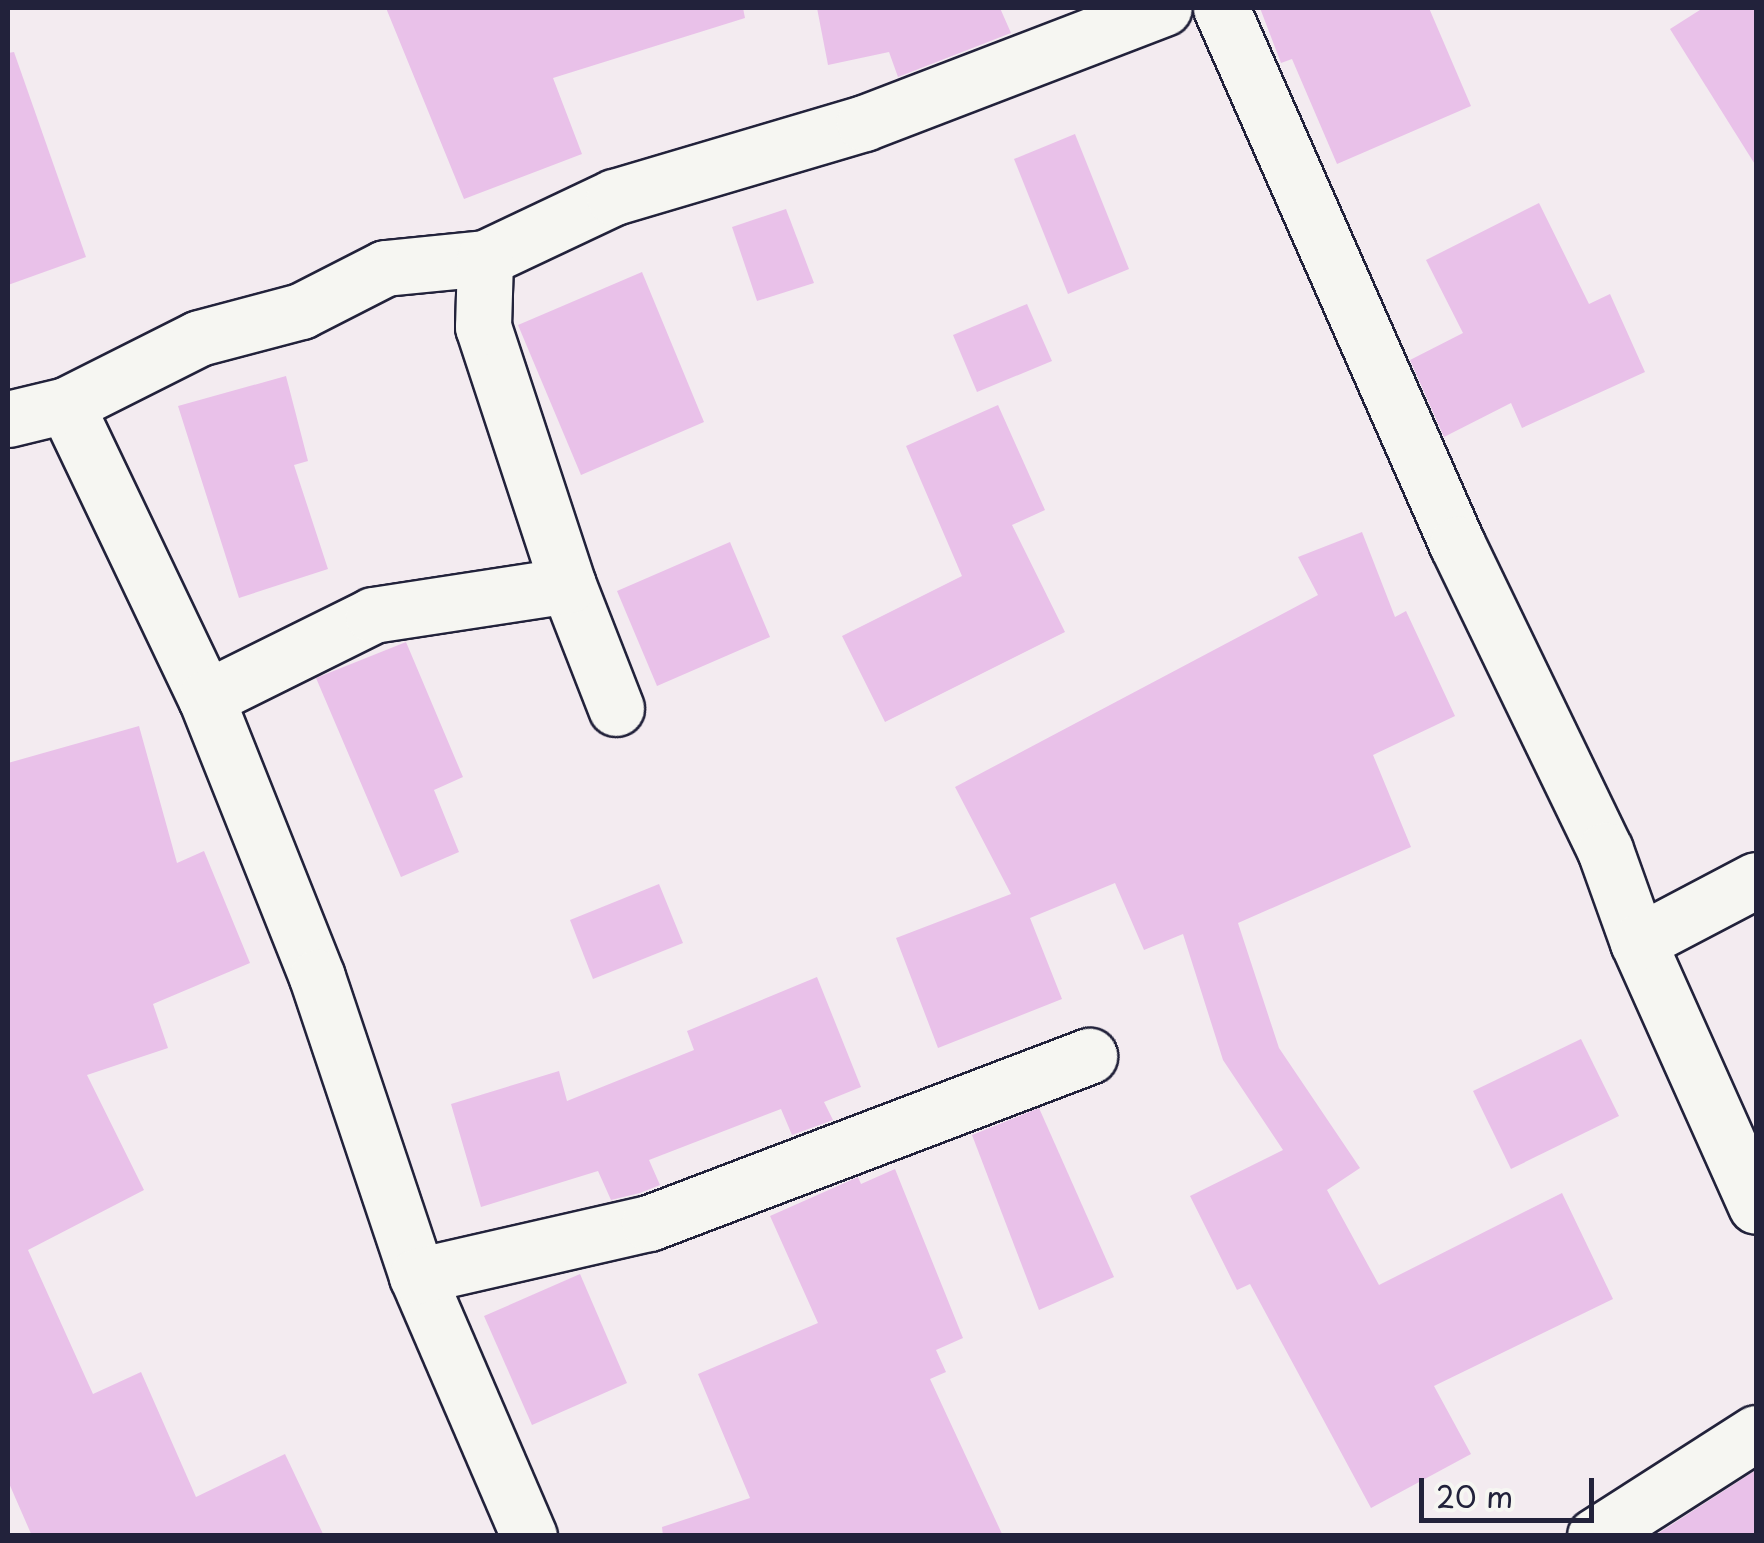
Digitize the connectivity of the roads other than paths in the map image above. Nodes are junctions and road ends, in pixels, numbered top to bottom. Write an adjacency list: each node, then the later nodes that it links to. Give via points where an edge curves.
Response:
1 (1164, 8): 3 (street, via 864,123 614,196)
2 (1222, 8): 10 (street, via 1456,544 1605,850)
3 (486, 258): 4 (street, via 385,268 301,311 199,338); 6 (street, via 483,327)
4 (66, 404): 5 (street); 7 (street)
5 (8, 419)
6 (568, 584): 7 (street, via 373,615); 8 (street)
7 (206, 698): 13 (street, via 317,976)
8 (616, 708)
9 (1756, 880): 10 (street)
10 (1638, 942): 12 (street)
11 (1088, 1056): 13 (street, via 649,1223)
12 (1756, 1206)
13 (417, 1276): 15 (street)
14 (1756, 1433): 16 (street)
15 (529, 1536)
16 (1595, 1536)

